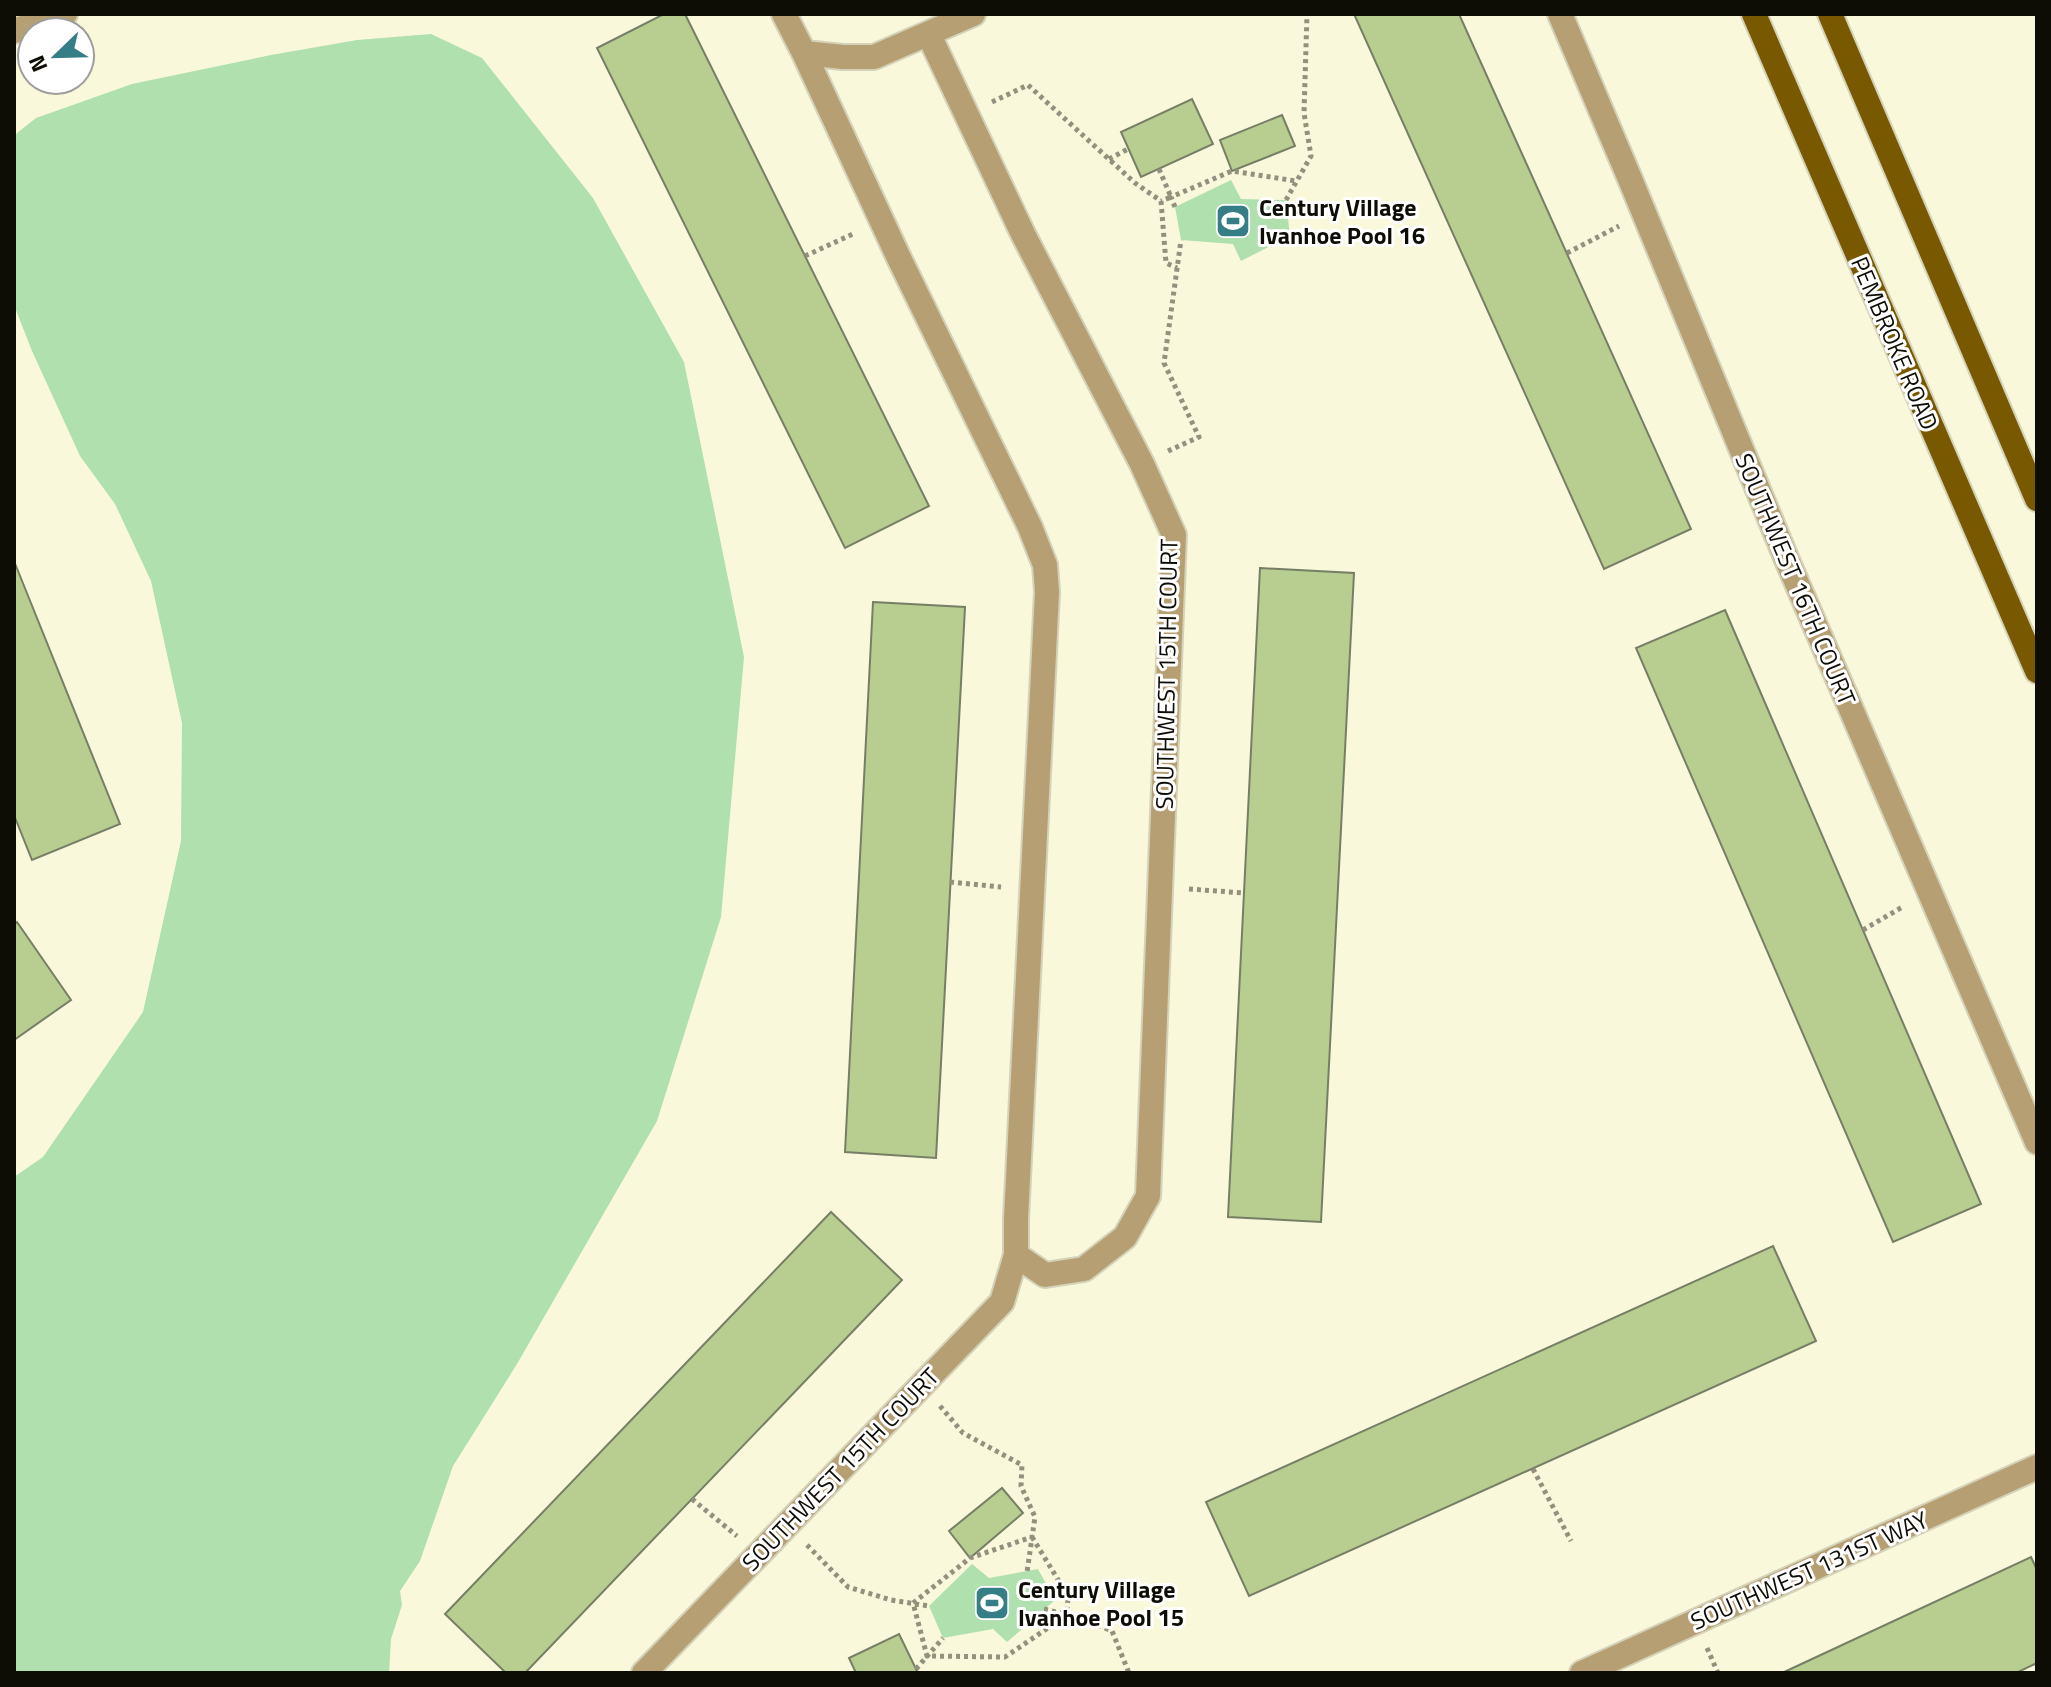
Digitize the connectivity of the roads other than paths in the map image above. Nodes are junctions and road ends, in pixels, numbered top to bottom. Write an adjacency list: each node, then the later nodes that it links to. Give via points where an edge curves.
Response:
1 (65, 14): 7 (street)
2 (784, 14): 9 (street, SOUTHWEST 15TH COURT)
3 (973, 14): 8 (street)
4 (1560, 14): 12 (street, SOUTHWEST 16TH COURT)
5 (1754, 14): 11 (main road, PEMBROKE ROAD)
6 (1830, 14): 10 (main road)
7 (14, 31)
8 (929, 35): 9 (street, via 874,57); 13 (street, SOUTHWEST 15TH COURT, via 1174,535 1148,1196 1125,1237 1084,1269 1045,1275)
9 (804, 53): 13 (street, SOUTHWEST 15TH COURT, via 1045,565)
10 (2037, 499)
11 (2037, 671)
12 (2037, 1142)
13 (1016, 1255): 15 (street, SOUTHWEST 15TH COURT, via 1002,1302)
14 (2037, 1467): 16 (street, SOUTHWEST 131ST WAY)
15 (644, 1673)
16 (1582, 1673)

